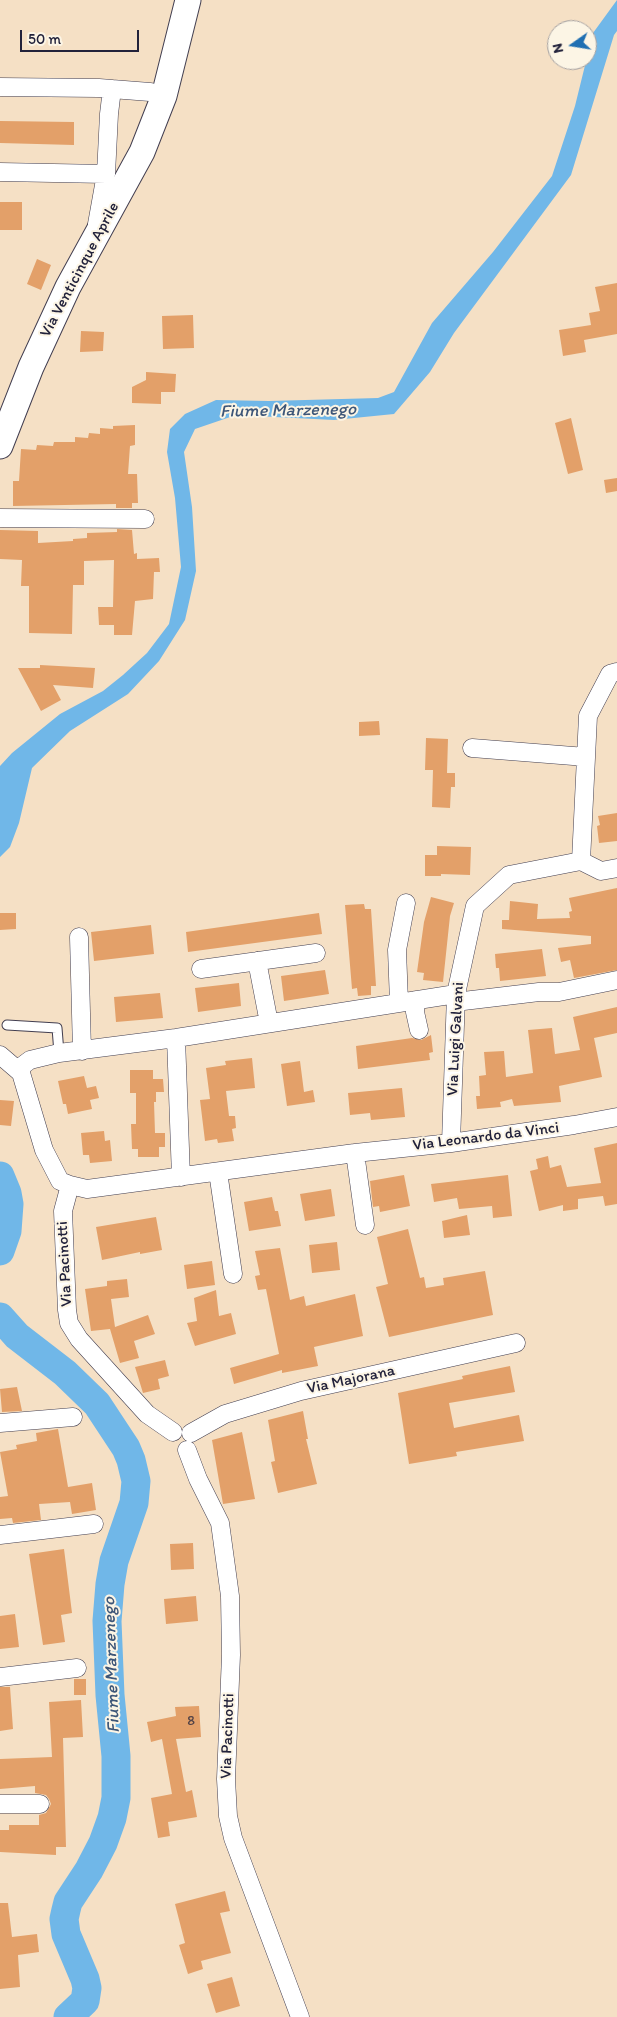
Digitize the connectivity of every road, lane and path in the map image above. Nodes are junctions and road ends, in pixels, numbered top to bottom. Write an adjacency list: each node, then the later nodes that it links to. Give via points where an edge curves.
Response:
1 (188, 0): 4 (main road, Via Venticinque Aprile)
2 (0, 87): 3 (street)
3 (112, 89): 4 (street); 6 (street)
4 (164, 96): 7 (main road, Via Venticinque Aprile, via 142,152)
5 (0, 172): 6 (street)
6 (106, 174): 7 (street)
7 (96, 237): 8 (main road, Via Venticinque Aprile, via 41,343)
8 (0, 446)
9 (0, 518): 10 (street)
10 (145, 519)
11 (617, 672): 13 (street, via 610,674 588,716)
12 (472, 748): 13 (street)
13 (586, 757): 14 (street)
14 (581, 861): 15 (street, via 601,871); 22 (street, Via Luigi Galvani, via 509,875 475,906)
15 (617, 868)
16 (406, 903): 24 (street, via 397,950)
17 (79, 937): 29 (street)
18 (316, 953): 19 (street)
19 (257, 961): 20 (street); 25 (street)
20 (201, 970)
21 (617, 980): 22 (street, via 559,992)
22 (456, 998): 23 (street); 34 (street, Via Luigi Galvani)
23 (416, 1000): 24 (street); 27 (street)
24 (398, 1002): 25 (street)
25 (269, 1023): 28 (street)
26 (7, 1025): 30 (lane, via 57,1028)
27 (418, 1030)
28 (176, 1038): 29 (street); 37 (street)
29 (82, 1050): 30 (street)
30 (59, 1053): 32 (street, via 30,1060)
31 (0, 1055): 32 (street)
32 (18, 1069): 38 (street, via 27,1087 48,1159 60,1181)
33 (617, 1117): 34 (street, Via Leonardo da Vinci)
34 (451, 1143): 35 (street, Via Leonardo da Vinci)
35 (355, 1153): 36 (street, Via Leonardo da Vinci); 39 (street)
36 (218, 1172): 37 (street, Via Leonardo da Vinci); 40 (street)
37 (181, 1177): 38 (street, Via Leonardo da Vinci, via 87,1189)
38 (70, 1185): 44 (street, Via Pacinotti, via 63,1211 69,1323 79,1340 148,1414)
39 (365, 1225)
40 (233, 1274)
41 (516, 1343): 45 (street, Via Majorana, via 291,1394 225,1414)
42 (73, 1417): 43 (street)
43 (0, 1423)
44 (172, 1432): 45 (street, via 184,1428); 46 (street, Via Pacinotti, via 170,1440 174,1448)
45 (192, 1433): 46 (street, via 192,1444)
46 (187, 1450): 53 (street, Via Pacinotti, via 220,1523 230,1596 228,1816)
47 (94, 1524): 48 (street)
48 (0, 1536)
49 (77, 1668): 50 (street)
50 (0, 1677)
51 (0, 1804): 52 (street)
52 (40, 1804)
53 (300, 2017)

